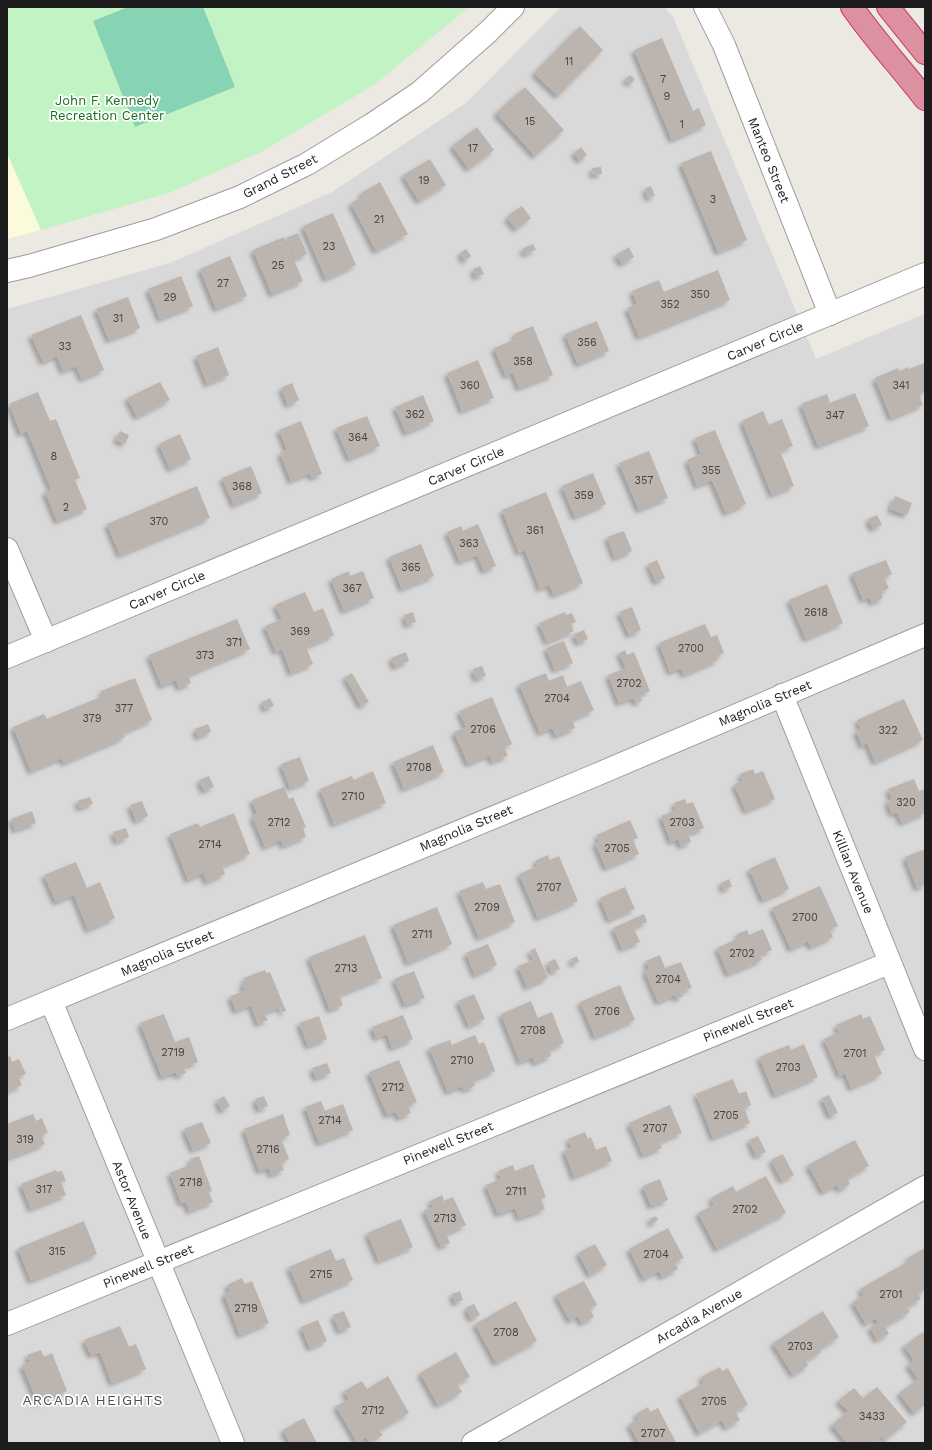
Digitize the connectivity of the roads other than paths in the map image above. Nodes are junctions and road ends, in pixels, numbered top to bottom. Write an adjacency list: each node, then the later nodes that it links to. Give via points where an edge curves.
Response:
1 (513, 7): 7 (street, Grand Street, via 420,92 307,164 240,196 156,229)
2 (706, 7): 9 (street, Manteo Street, via 724,45)
3 (852, 7): 6 (highway)
4 (888, 7): 5 (highway)
5 (925, 53)
6 (925, 99)
7 (7, 271)
8 (925, 274): 9 (street, Carver Circle)
9 (830, 314): 12 (street, Carver Circle)
10 (7, 549): 12 (street)
11 (925, 635): 14 (street, Magnolia Street)
12 (46, 641): 13 (street, Carver Circle)
13 (7, 657)
14 (782, 695): 15 (street, Killian Avenue); 16 (street, Magnolia Street)
15 (889, 963): 18 (street, Killian Avenue); 20 (street, Pinewell Street)
16 (51, 1001): 17 (street, Magnolia Street); 20 (street, Astor Avenue)
17 (7, 1020)
18 (925, 1049)
19 (925, 1187): 23 (street, Arcadia Avenue)
20 (158, 1262): 21 (street, Pinewell Street); 22 (street, Astor Avenue)
21 (7, 1324)
22 (233, 1443)
23 (473, 1443)

